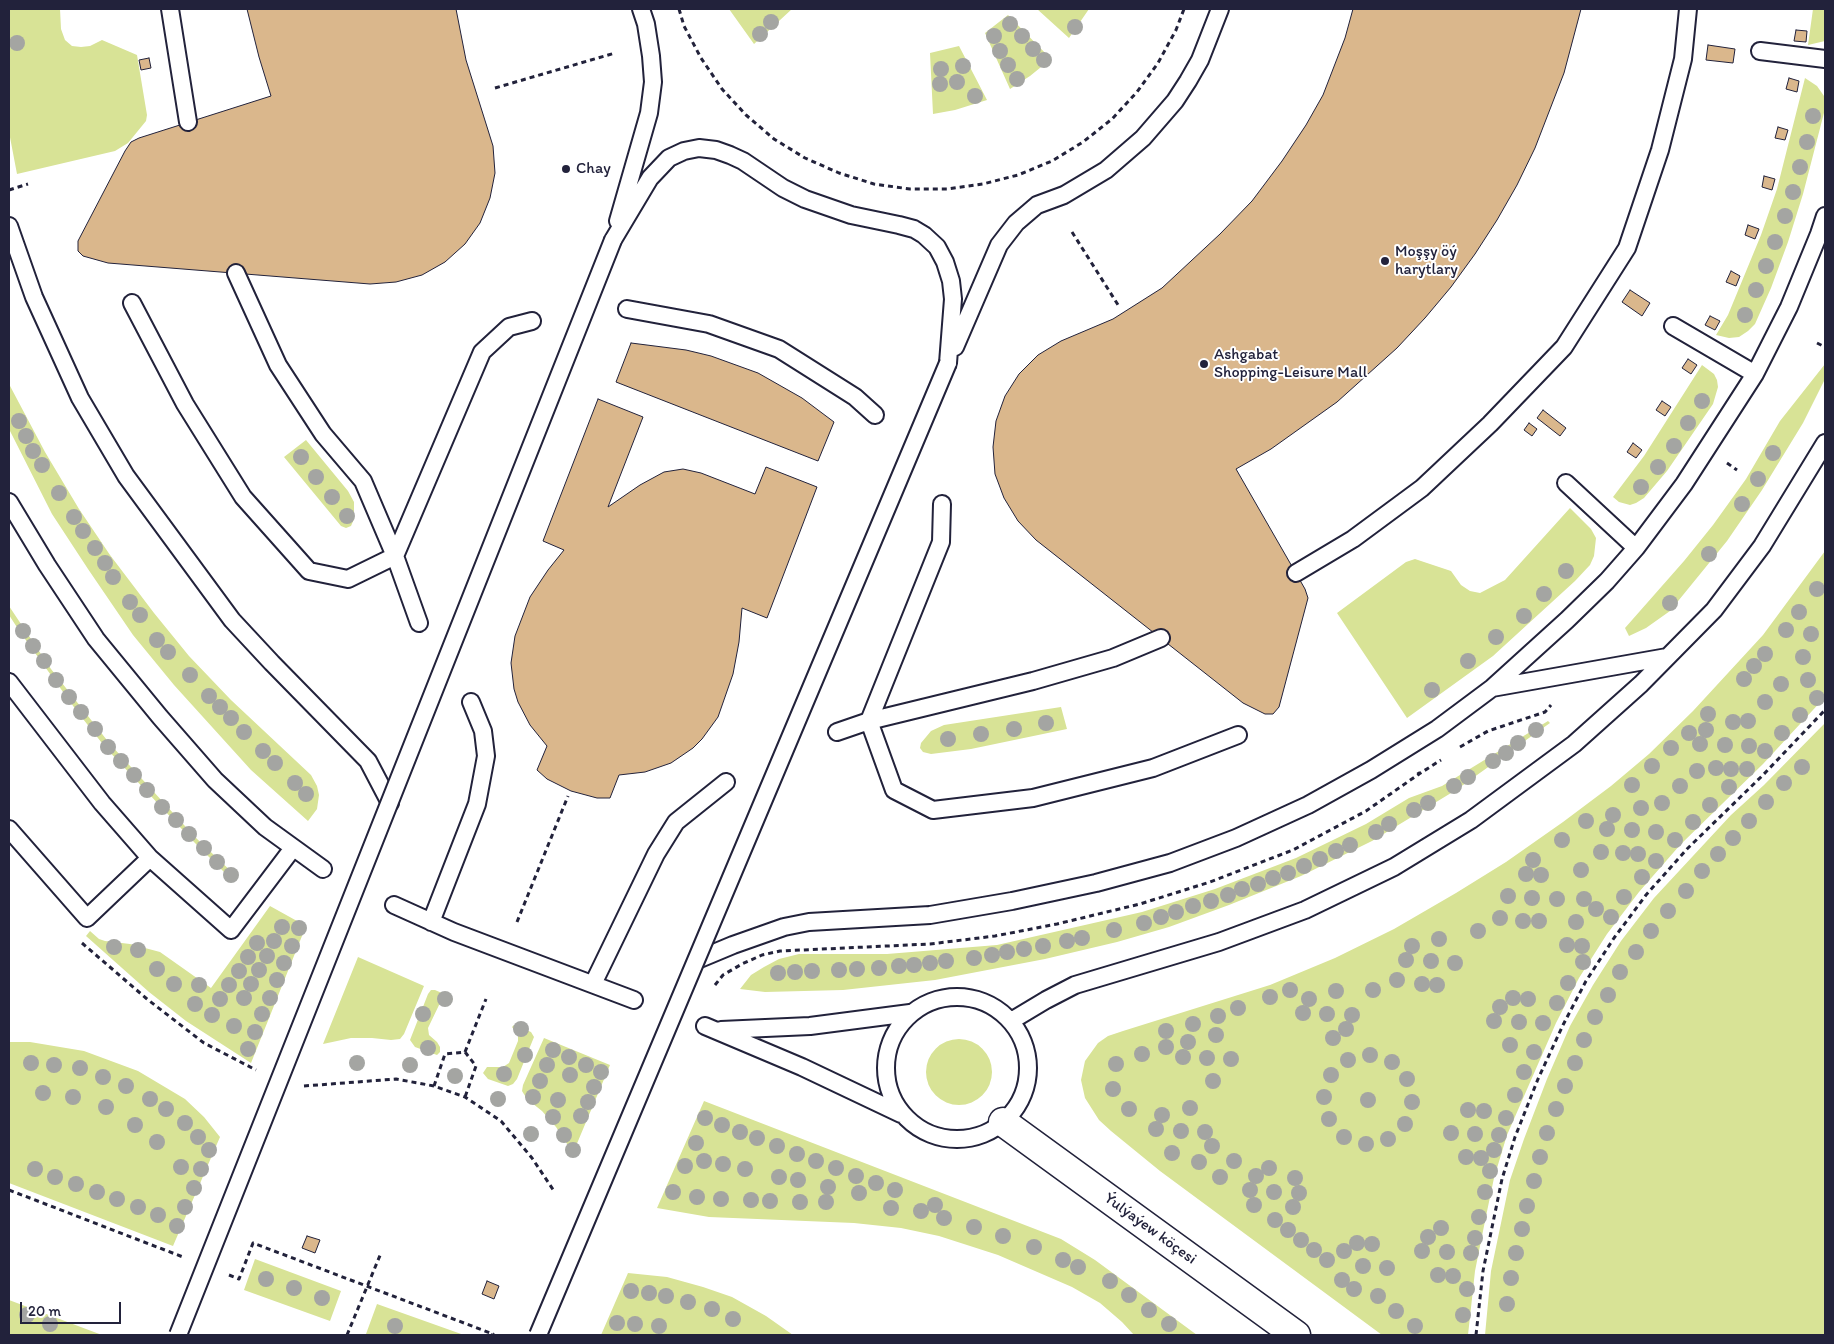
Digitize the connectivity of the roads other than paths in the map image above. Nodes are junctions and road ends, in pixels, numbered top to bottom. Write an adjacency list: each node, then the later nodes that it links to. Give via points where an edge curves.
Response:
1 (170, 9): 7 (lane)
2 (641, 9): 10 (lane, via 651,56 649,113)
3 (1220, 9): 16 (lane, via 1192,74 1175,101 1148,132 1106,170 1064,195 1037,205 1016,223 999,245)
4 (1688, 9): 25 (lane, via 1683,59 1660,150 1627,248 1564,347 1422,488 1354,539)
5 (1760, 51): 6 (lane)
6 (1825, 59)
7 (188, 122)
8 (1825, 216): 17 (lane, via 1789,307)
9 (9, 226): 36 (lane, via 34,297 80,398 126,476 232,620 368,761)
10 (613, 240): 16 (lane, via 650,178 669,158 700,148 730,155 805,199 851,215 914,229 937,247 951,281 953,299); 36 (lane, bridge)
11 (236, 273): 24 (lane, via 278,365 323,434 363,481)
12 (132, 303): 24 (lane, via 185,404 243,497 310,571 348,579)
13 (627, 308): 18 (lane, via 709,324 780,349 855,397)
14 (532, 321): 24 (lane, via 509,327 482,352)
15 (1673, 326): 17 (lane)
16 (948, 363): 43 (lane, bridge)
17 (1755, 374): 23 (lane, via 1684,484)
18 (875, 415)
19 (1825, 443): 28 (lane, via 1762,546 1714,610)
20 (1566, 484): 23 (lane)
21 (942, 504): 32 (lane, via 941,542)
22 (11, 511): 38 (lane, via 96,639 160,718 215,780 265,827)
23 (1636, 548): 30 (lane, via 1567,620)
24 (395, 556): 26 (lane)
25 (1296, 574)
26 (419, 624)
27 (1161, 638): 32 (lane, via 1113,658)
28 (1667, 657): 30 (lane); 47 (lane, via 1574,744 1471,820 1394,867 1305,910 1228,938 1075,985)
29 (9, 682): 39 (lane, via 102,803)
30 (1492, 688): 43 (lane, via 1437,729 1308,805 1236,838 1170,863 1096,883 930,915 784,926)
31 (471, 702): 42 (lane, via 483,731 486,756 477,804)
32 (869, 721): 33 (lane); 34 (lane, via 894,790 933,810 1032,798 1153,768)
33 (837, 732)
34 (1238, 735)
35 (726, 782): 44 (lane, via 676,822 656,854)
36 (390, 803): 50 (lane, bridge)
37 (9, 829): 39 (lane, via 86,918)
38 (293, 848): 39 (lane, via 232,930); 40 (lane)
39 (150, 858)
40 (323, 869)
41 (394, 904): 42 (lane)
42 (431, 922): 44 (lane)
43 (698, 960): 51 (lane, bridge)
44 (593, 984): 45 (lane)
45 (634, 1000)
46 (910, 1013): 47 (lane, via 944,997 962,996 981,1000); 48 (lane, via 898,1027 886,1062 892,1098); 48 (lane, via 810,1026 710,1028)
47 (1011, 1021): 49 (lane, via 1022,1037 1028,1074 1016,1108)
48 (902, 1114): 49 (lane, via 916,1127 951,1139 970,1138)
49 (1003, 1122): 52 (street, Ýulýaýew köçesi)
50 (178, 1335)
51 (538, 1335)
52 (1296, 1335)

